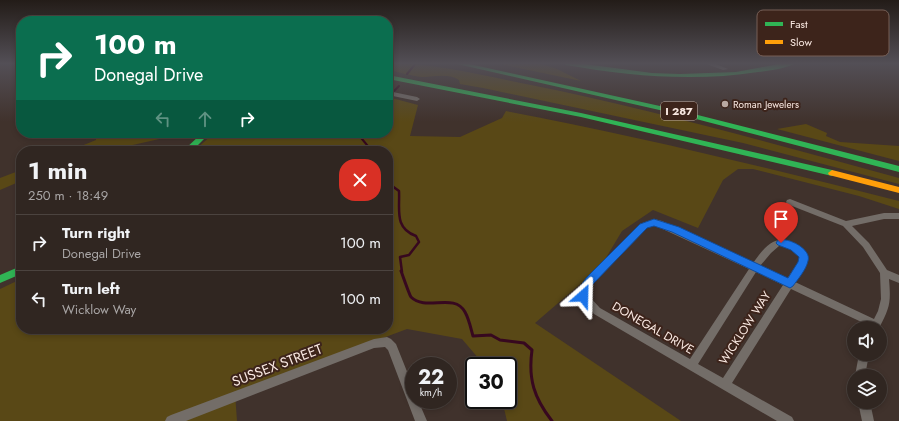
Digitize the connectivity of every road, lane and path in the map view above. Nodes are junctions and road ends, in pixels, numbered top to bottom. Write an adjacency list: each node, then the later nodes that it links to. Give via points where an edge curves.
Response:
1 (419, 83): 8 (main road, I 287, via 623,125)
2 (554, 83): 7 (main road, I 287, via 691,113)
3 (393, 94): 4 (street)
4 (417, 99)
5 (201, 138): 6 (main road)
6 (192, 146)
7 (899, 169)
8 (899, 190)
9 (790, 202): 11 (street)
10 (899, 216): 11 (street, via 884,216)
11 (846, 224): 14 (street, via 866,245)
12 (756, 267): 17 (street, DONEGAL DRIVE); 17 (street, WICKLOW WAY, via 774,244 790,245 799,250 804,259); 20 (street, WICKLOW WAY); 20 (street, DONEGAL DRIVE, via 675,229 654,222 644,226 587,284 583,296 597,311)
13 (16, 272): 15 (main road)
14 (884, 273): 16 (street); 19 (street, via 886,299)
15 (0, 279)
16 (899, 279)
17 (790, 284): 18 (street, DONEGAL DRIVE); 21 (street, WICKLOW WAY)
18 (864, 321)
19 (877, 321)
20 (692, 366): 21 (street, DONEGAL DRIVE)
21 (724, 385): 25 (street, DONEGAL DRIVE)
22 (865, 409): 26 (street)
23 (171, 421): 24 (street, SUSSEX STREET, via 374,344 387,342 392,347)
24 (421, 421)
25 (788, 421)
26 (868, 421)

